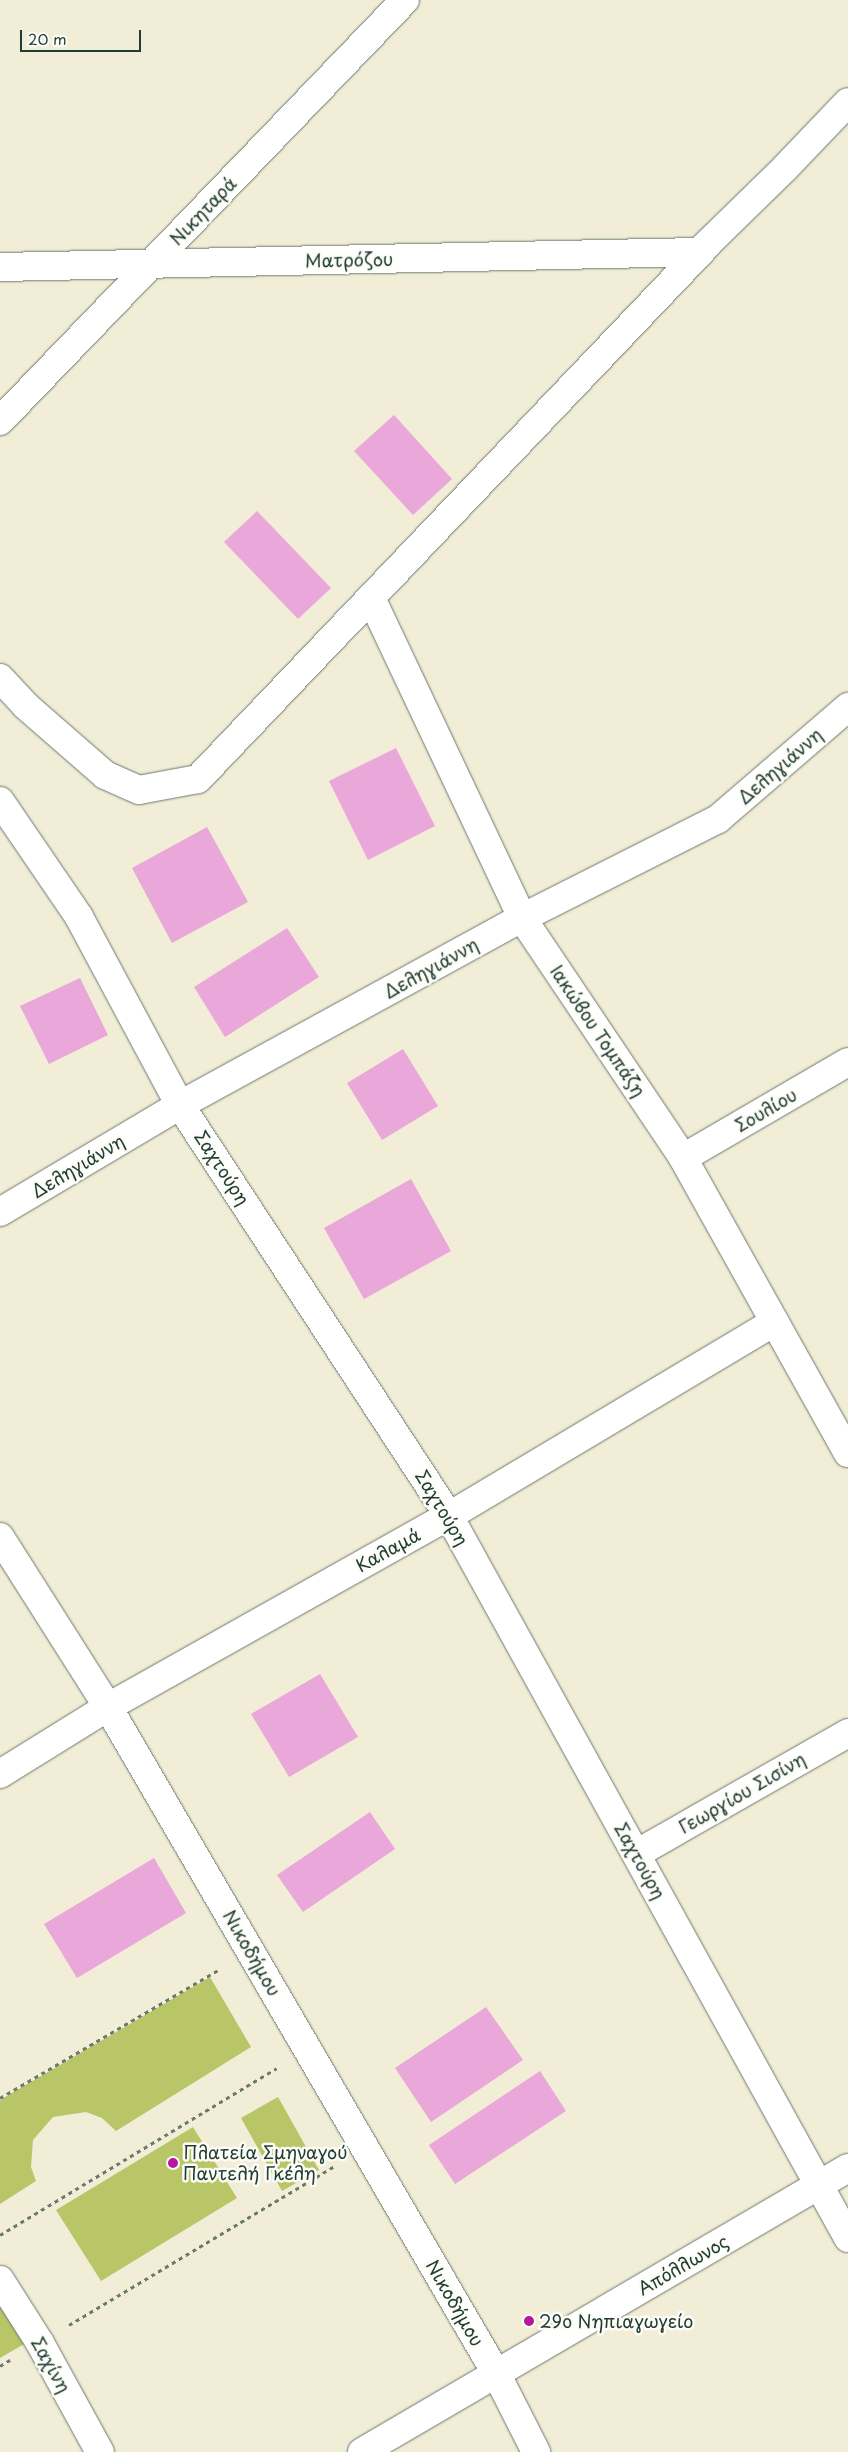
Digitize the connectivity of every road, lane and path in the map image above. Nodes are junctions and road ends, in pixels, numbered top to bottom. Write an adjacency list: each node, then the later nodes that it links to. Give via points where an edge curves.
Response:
1 (392, 6): 4 (street, Νικηταρά)
2 (847, 103): 3 (street)
3 (703, 248): 4 (street, Ματρόζου); 7 (street)
4 (150, 265): 5 (street, Ματρόζου); 6 (street, Νικηταρά)
5 (0, 267)
6 (0, 421)
7 (371, 598): 8 (street, via 198,779 139,790 105,775 26,706); 11 (street, Ιακώβου Τομπάζη)
8 (0, 678)
9 (848, 707): 11 (street, Δεληγιάννη, via 718,819)
10 (0, 801): 13 (street, Σαχτούρη, via 79,917)
11 (522, 918): 13 (street, Δεληγιάννη); 14 (street, Ιακώβου Τομπάζη)
12 (848, 1062): 14 (street, Σουλίου)
13 (180, 1105): 15 (street, Δεληγιάννη); 18 (street, Σαχτούρη)
14 (683, 1158): 16 (street, Ιακώβου Τομπάζη)
15 (0, 1212)
16 (774, 1322): 17 (street, Ιακώβου Τομπάζη); 18 (street, Καλαμά)
17 (848, 1454)
18 (449, 1516): 20 (street, Καλαμά); 23 (street, Σαχτούρη)
19 (0, 1537): 20 (street, Νικοδήμου)
20 (108, 1707): 22 (street, Καλαμά); 24 (street, Νικοδήμου)
21 (848, 1733): 23 (street, Γεωργίου Σισίνη)
22 (0, 1774)
23 (636, 1854): 29 (street, Σαχτούρη)
24 (251, 1952): 25 (street, Νικοδήμου); 26 (path)
25 (308, 2050): 27 (street, Νικοδήμου); 30 (path)
26 (0, 2098)
27 (364, 2148): 33 (path); 35 (street, Νικοδήμου)
28 (848, 2168): 29 (street, Απόλλωνος)
29 (820, 2185): 31 (street, Σαχτούρη); 35 (street, Απόλλωνος)
30 (0, 2235)
31 (848, 2238)
32 (0, 2280): 33 (street, Σαχίνη)
33 (41, 2346): 34 (path); 36 (street, Σαχίνη)
34 (0, 2366)
35 (496, 2373): 37 (street, Απόλλωνος); 38 (street, Νικοδήμου)
36 (100, 2452)
37 (362, 2452)
38 (536, 2452)

